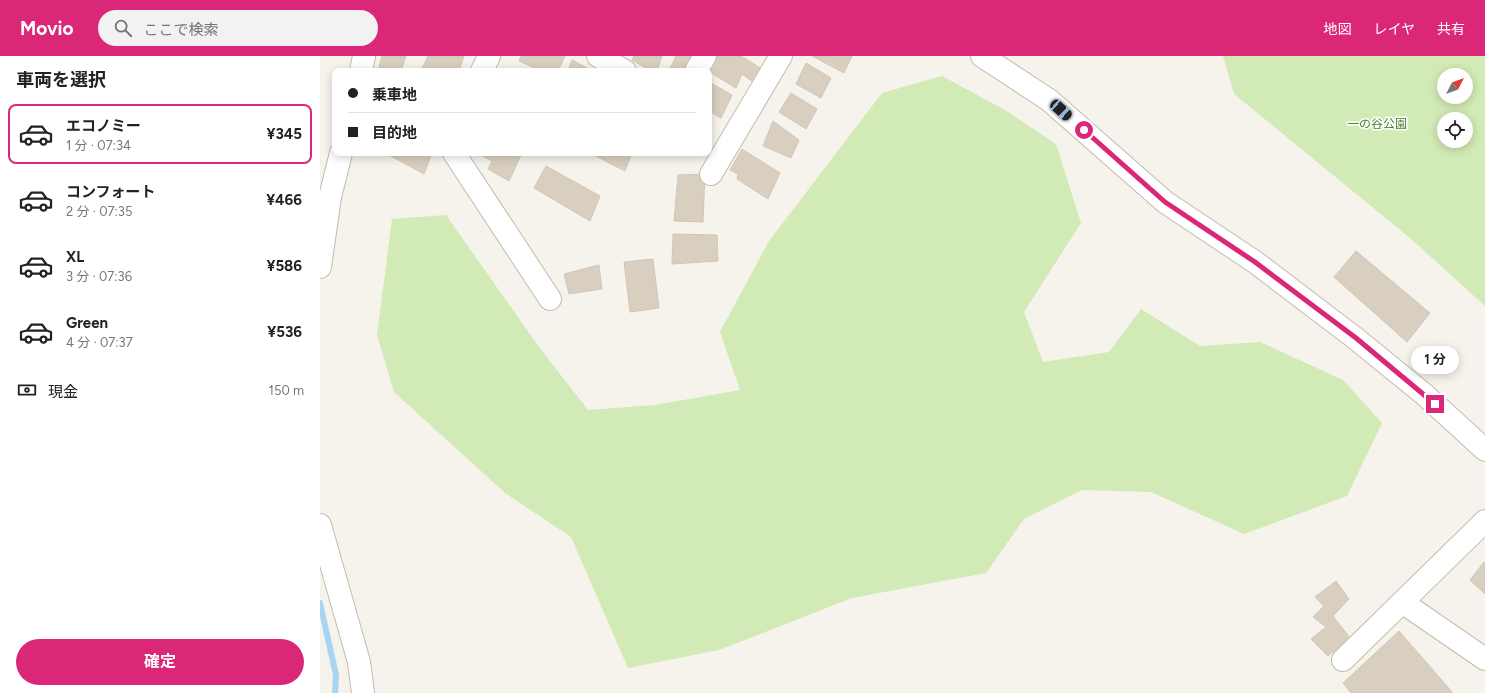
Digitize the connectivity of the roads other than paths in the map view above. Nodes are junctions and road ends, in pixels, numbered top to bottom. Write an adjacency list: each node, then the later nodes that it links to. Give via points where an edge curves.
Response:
1 (364, 56): 7 (street)
2 (489, 56): 8 (street)
3 (598, 56): 9 (street)
4 (705, 56): 10 (street)
5 (781, 56): 13 (street)
6 (982, 56): 17 (street, via 1049,100 1165,202 1255,262 1356,338 1425,395)
7 (362, 68)
8 (483, 68)
9 (620, 68)
10 (698, 68)
11 (340, 156): 14 (street)
12 (456, 156): 16 (street)
13 (711, 174)
14 (325, 198): 15 (street)
15 (320, 267)
16 (550, 299)
17 (1485, 450)
18 (1485, 521): 20 (street)
19 (320, 525): 23 (street, via 359,662)
20 (1402, 602): 21 (street); 22 (street)
21 (1485, 659)
22 (1343, 660)
23 (363, 693)

